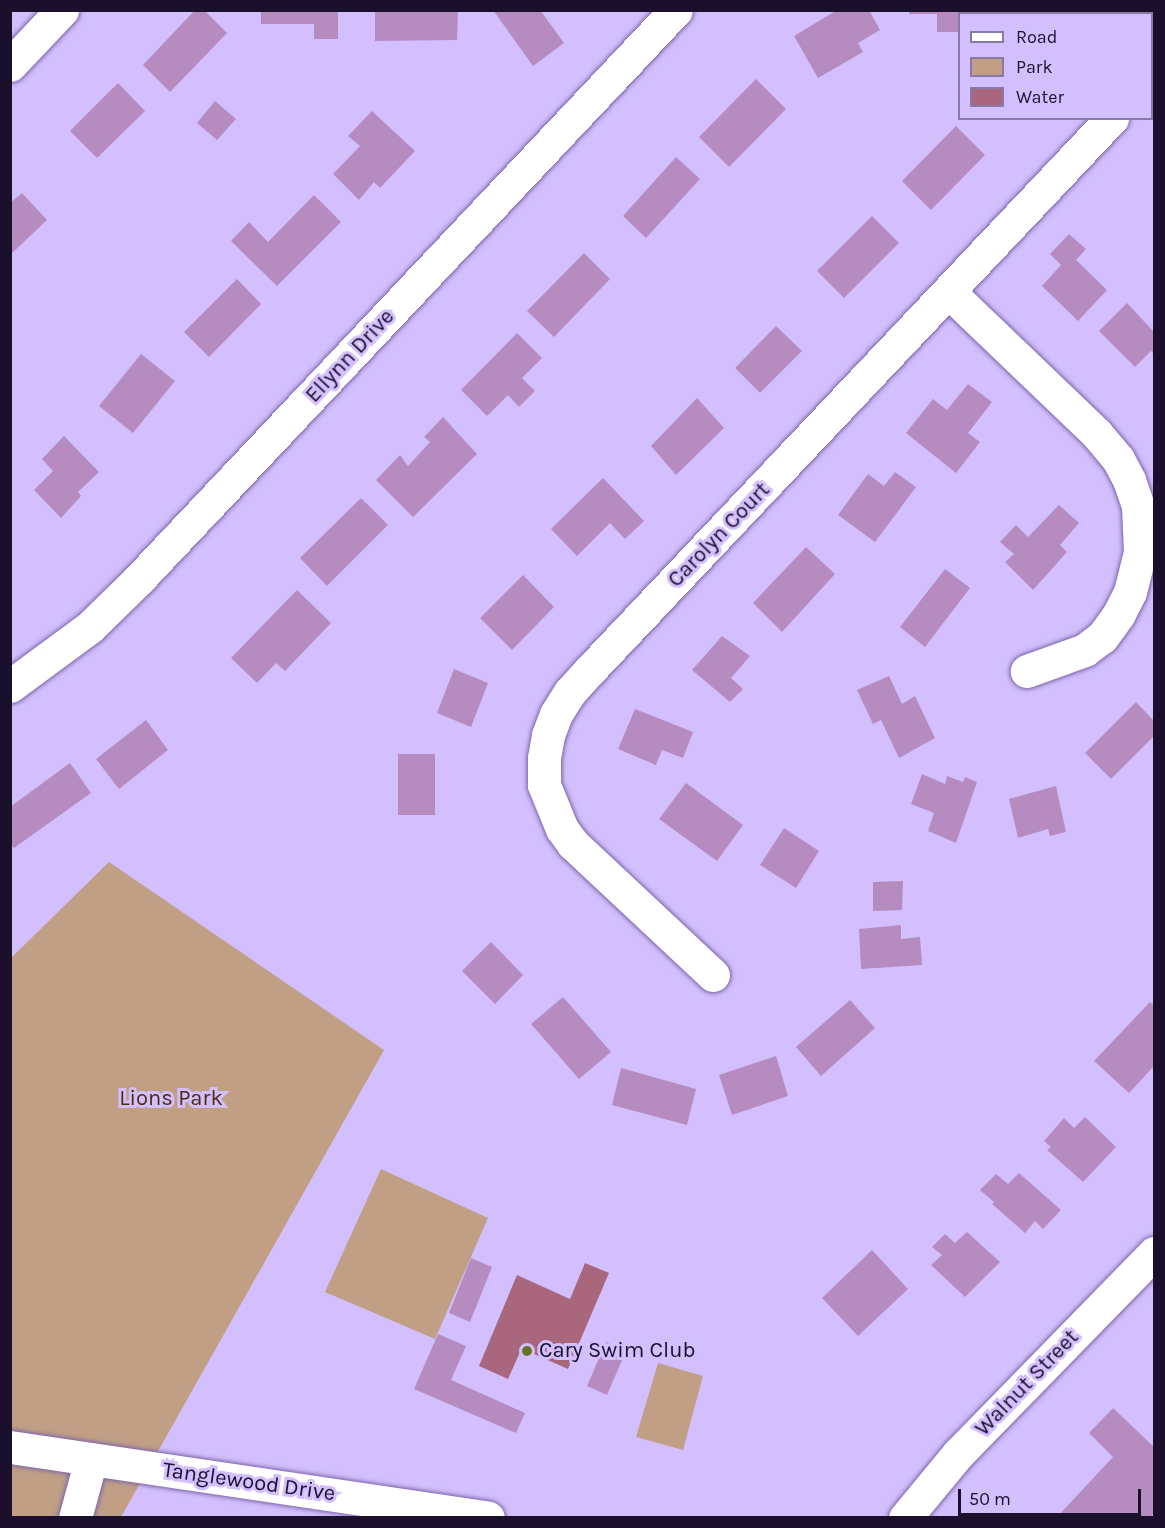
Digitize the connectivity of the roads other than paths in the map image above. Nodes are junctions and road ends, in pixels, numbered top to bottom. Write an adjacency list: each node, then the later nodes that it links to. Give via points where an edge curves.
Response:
1 (62, 10): 3 (street)
2 (676, 10): 7 (street, Ellynn Drive, via 139,579 90,627)
3 (10, 65)
4 (1110, 120): 5 (street, Carolyn Court)
5 (950, 293): 6 (street, via 1097,434 1122,466 1137,506 1140,552 1130,592 1119,614 1102,637 1085,650); 8 (street, Carolyn Court, via 570,692 548,735 544,785 562,829 573,844)
6 (1027, 671)
7 (10, 686)
8 (713, 975)
9 (1155, 1254): 14 (street, Walnut Street, via 958,1454)
10 (10, 1447): 11 (street, Tanglewood Drive)
11 (91, 1459): 12 (street); 13 (street, Tanglewood Drive)
12 (75, 1518)
13 (488, 1518)
14 (905, 1518)

